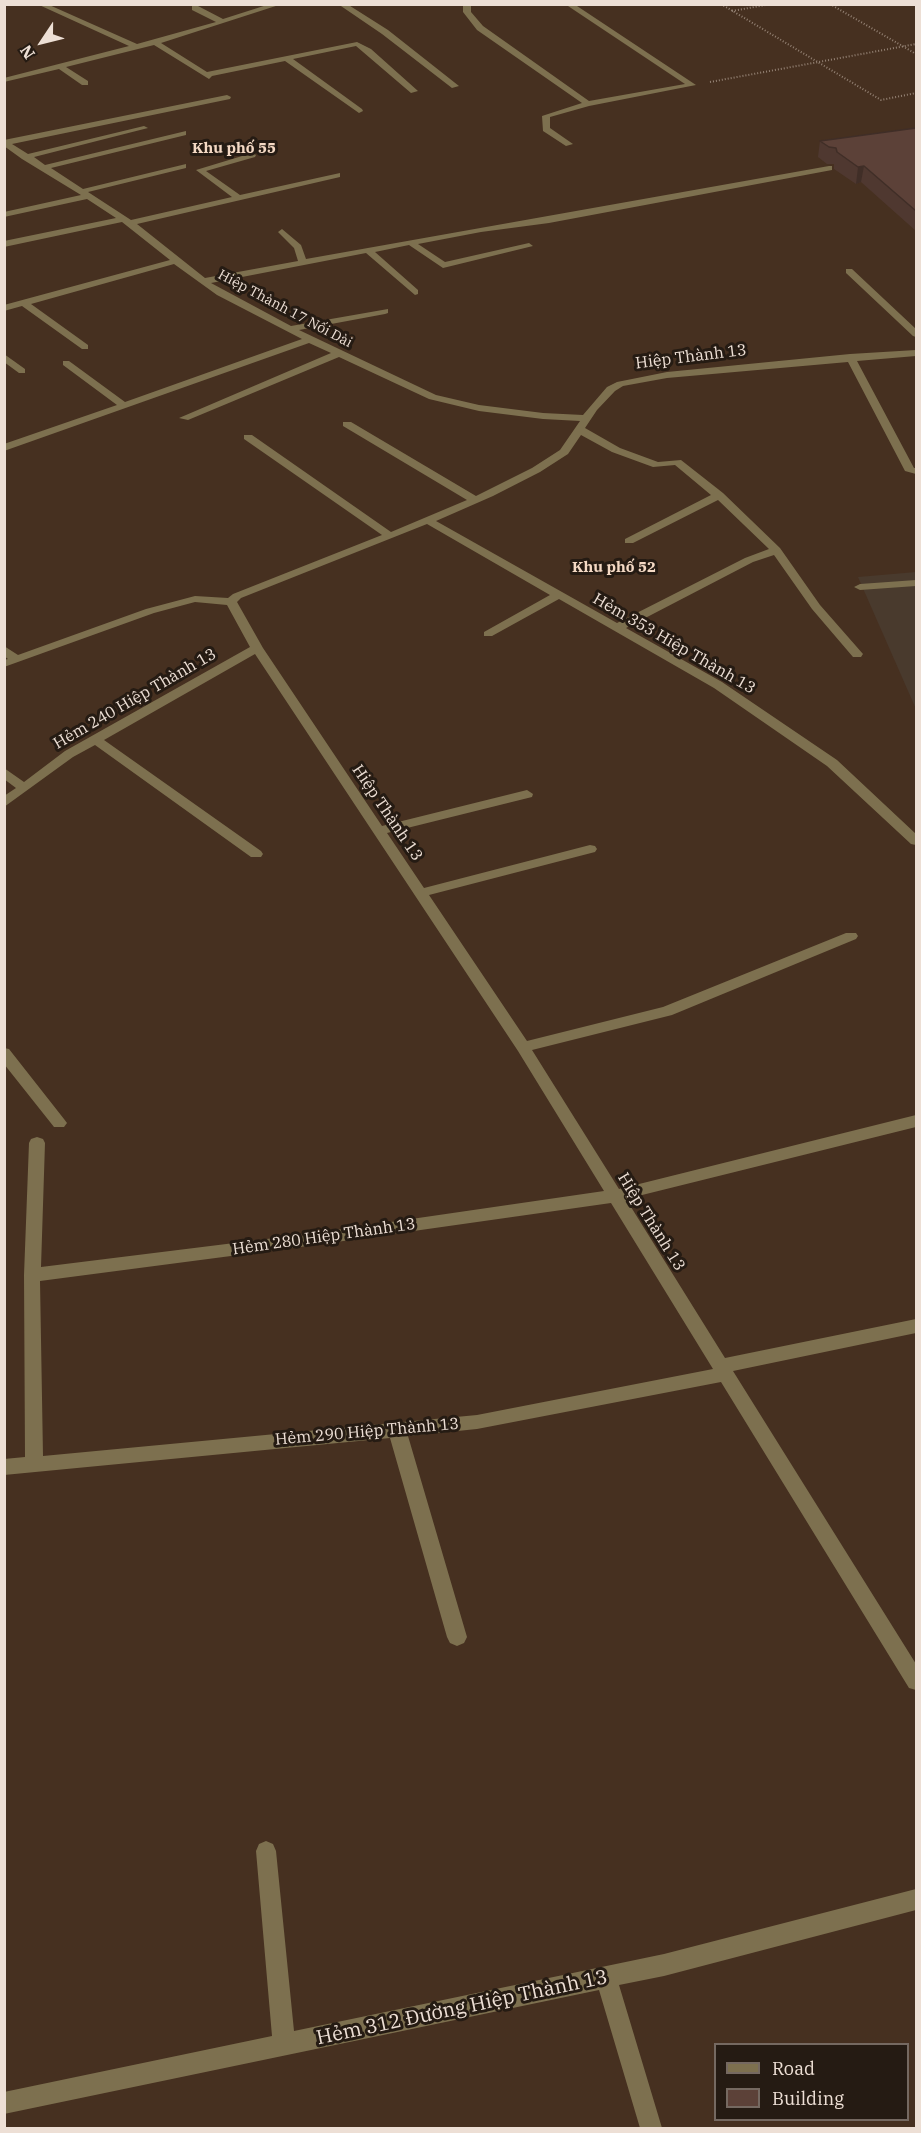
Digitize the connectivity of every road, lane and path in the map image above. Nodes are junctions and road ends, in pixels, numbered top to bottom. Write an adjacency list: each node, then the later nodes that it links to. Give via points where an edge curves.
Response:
1 (40, 4): 17 (street)
2 (255, 4): 11 (street)
3 (279, 4): 11 (street)
4 (340, 4): 25 (street, via 385,32)
5 (467, 4): 29 (street, via 467,12 480,28)
6 (568, 4): 24 (street)
7 (720, 4): 12 (path)
8 (771, 4): 12 (path)
9 (830, 4): 16 (path)
10 (195, 8): 13 (street)
11 (263, 9): 13 (street)
12 (732, 11): 20 (path)
13 (222, 22): 14 (street)
14 (155, 42): 17 (street); 19 (street, via 208,76)
15 (916, 44): 16 (path)
16 (903, 46): 18 (path); 20 (path)
17 (137, 47): 21 (street)
18 (916, 54)
19 (286, 58): 26 (street, via 357,44); 30 (street)
20 (818, 62): 24 (path); 27 (path, via 881,100)
21 (60, 66): 22 (street); 23 (street)
22 (4, 80)
23 (85, 83)
24 (692, 85): 29 (street)
25 (455, 86)
26 (414, 91)
27 (916, 93)
28 (228, 97): 34 (street)
29 (588, 104): 33 (street, via 546,116 546,129)
30 (359, 111)
31 (144, 128): 36 (street)
32 (183, 133): 38 (street)
33 (569, 144)
34 (7, 146): 36 (street, Hiệp Thành 17 Nối Dài)
35 (252, 155): 42 (street, via 200,169)
36 (25, 157): 38 (street, Hiệp Thành 17 Nối Dài)
37 (183, 166): 41 (street)
38 (43, 168): 41 (street, Hiệp Thành 17 Nối Dài)
39 (829, 168): 45 (street)
40 (338, 175): 42 (street)
41 (84, 194): 43 (street); 44 (street, Hiệp Thành 17 Nối Dài)
42 (237, 197): 44 (street)
43 (4, 215)
44 (126, 221): 50 (street); 54 (street, Hiệp Thành 17 Nối Dài)
45 (481, 229): 47 (street); 48 (street)
46 (282, 232): 55 (street, via 298,247)
47 (491, 236)
48 (410, 242): 52 (street); 53 (street, via 443,266)
49 (500, 243): 53 (street)
50 (4, 244)
51 (529, 246): 53 (street)
52 (368, 250): 55 (street); 58 (street)
53 (509, 251)
54 (176, 261): 57 (street, Hiệp Thành 17 Nối Dài); 59 (street)
55 (303, 263): 57 (street)
56 (849, 271): 63 (street)
57 (205, 281): 62 (street, Hiệp Thành 17 Nối Dài, via 220,293)
58 (415, 292)
59 (24, 303): 60 (street); 65 (street)
60 (4, 308)
61 (385, 311): 62 (street)
62 (291, 329): 64 (street, Hiệp Thành 17 Nối Dài)
63 (916, 334)
64 (311, 339): 67 (street, Hiệp Thành 17 Nối Dài); 72 (street)
65 (85, 347)
66 (916, 352): 69 (street, Hiệp Thành 13)
67 (340, 353): 73 (street); 74 (street, Hiệp Thành 17 Nối Dài, via 433,397 479,408)
68 (4, 357): 71 (street)
69 (850, 357): 74 (street, Hiệp Thành 13, via 639,379 611,389); 79 (street)
70 (66, 363): 72 (street)
71 (22, 371)
72 (125, 406): 78 (street)
73 (184, 418)
74 (588, 418): 76 (street, Hiệp Thành 13)
75 (347, 424): 82 (street)
76 (578, 429): 81 (street, via 616,450 657,465 677,462); 82 (street, Hiệp Thành 13, via 564,452)
77 (248, 437): 84 (street)
78 (4, 448)
79 (913, 471): 80 (street)
80 (916, 483)
81 (719, 495): 85 (street); 86 (street)
82 (475, 500): 83 (street, Hiệp Thành 13)
83 (427, 520): 84 (street, Hiệp Thành 13); 89 (street, Hẻm 353 Hiệp Thành 13)
84 (390, 536): 90 (street, Hiệp Thành 13, via 237,596)
85 (629, 542)
86 (776, 550): 91 (street); 95 (street, via 816,607)
87 (916, 583): 88 (street)
88 (860, 587)
89 (558, 595): 91 (street, Hẻm 353 Hiệp Thành 13); 92 (street)
90 (231, 602): 93 (street, Hiệp Thành 13); 96 (street, via 195,599 150,611)
91 (617, 628): 103 (street, Hẻm 353 Hiệp Thành 13, via 718,685 832,763)
92 (488, 634)
93 (257, 648): 97 (street, Hẻm 240 Hiệp Thành 13); 102 (street, Hiệp Thành 13)
94 (4, 649): 96 (street)
95 (857, 654)
96 (10, 662)
97 (95, 739): 99 (street, Hẻm 240 Hiệp Thành 13); 105 (street)
98 (4, 772): 99 (street)
99 (24, 788): 101 (street, Hẻm 240 Hiệp Thành 13)
100 (527, 794): 102 (street)
101 (4, 803)
102 (379, 831): 106 (street, Hiệp Thành 13)
103 (916, 842)
104 (590, 849): 106 (street)
105 (256, 854)
106 (420, 892): 108 (street, Hiệp Thành 13)
107 (851, 936): 108 (street, via 667,1011)
108 (523, 1047): 113 (street, Hiệp Thành 13)
109 (4, 1053): 111 (street)
110 (916, 1121): 113 (street, Hẻm 280 Hiệp Thành 13)
111 (59, 1123)
112 (37, 1143): 114 (street)
113 (615, 1196): 114 (street, Hẻm 280 Hiệp Thành 13); 116 (street, Hiệp Thành 13)
114 (32, 1275): 118 (street)
115 (916, 1326): 116 (street, Hẻm 290 Hiệp Thành 13)
116 (723, 1370): 117 (street, Hẻm 290 Hiệp Thành 13, via 477,1422); 121 (street, Hiệp Thành 13)
117 (397, 1430): 118 (street, Hẻm 290 Hiệp Thành 13); 120 (street)
118 (34, 1464): 119 (street, Hẻm 290 Hiệp Thành 13)
119 (4, 1467)
120 (456, 1637)
121 (916, 1681)
122 (266, 1851): 125 (street)
123 (916, 1900): 124 (street, Hẻm 312 Đường Hiệp Thành 13)
124 (606, 1978): 125 (street, Hẻm 312 Đường Hiệp Thành 13); 127 (street)
125 (284, 2045): 126 (street, Hẻm 312 Đường Hiệp Thành 13)
126 (4, 2103)
127 (651, 2128)

